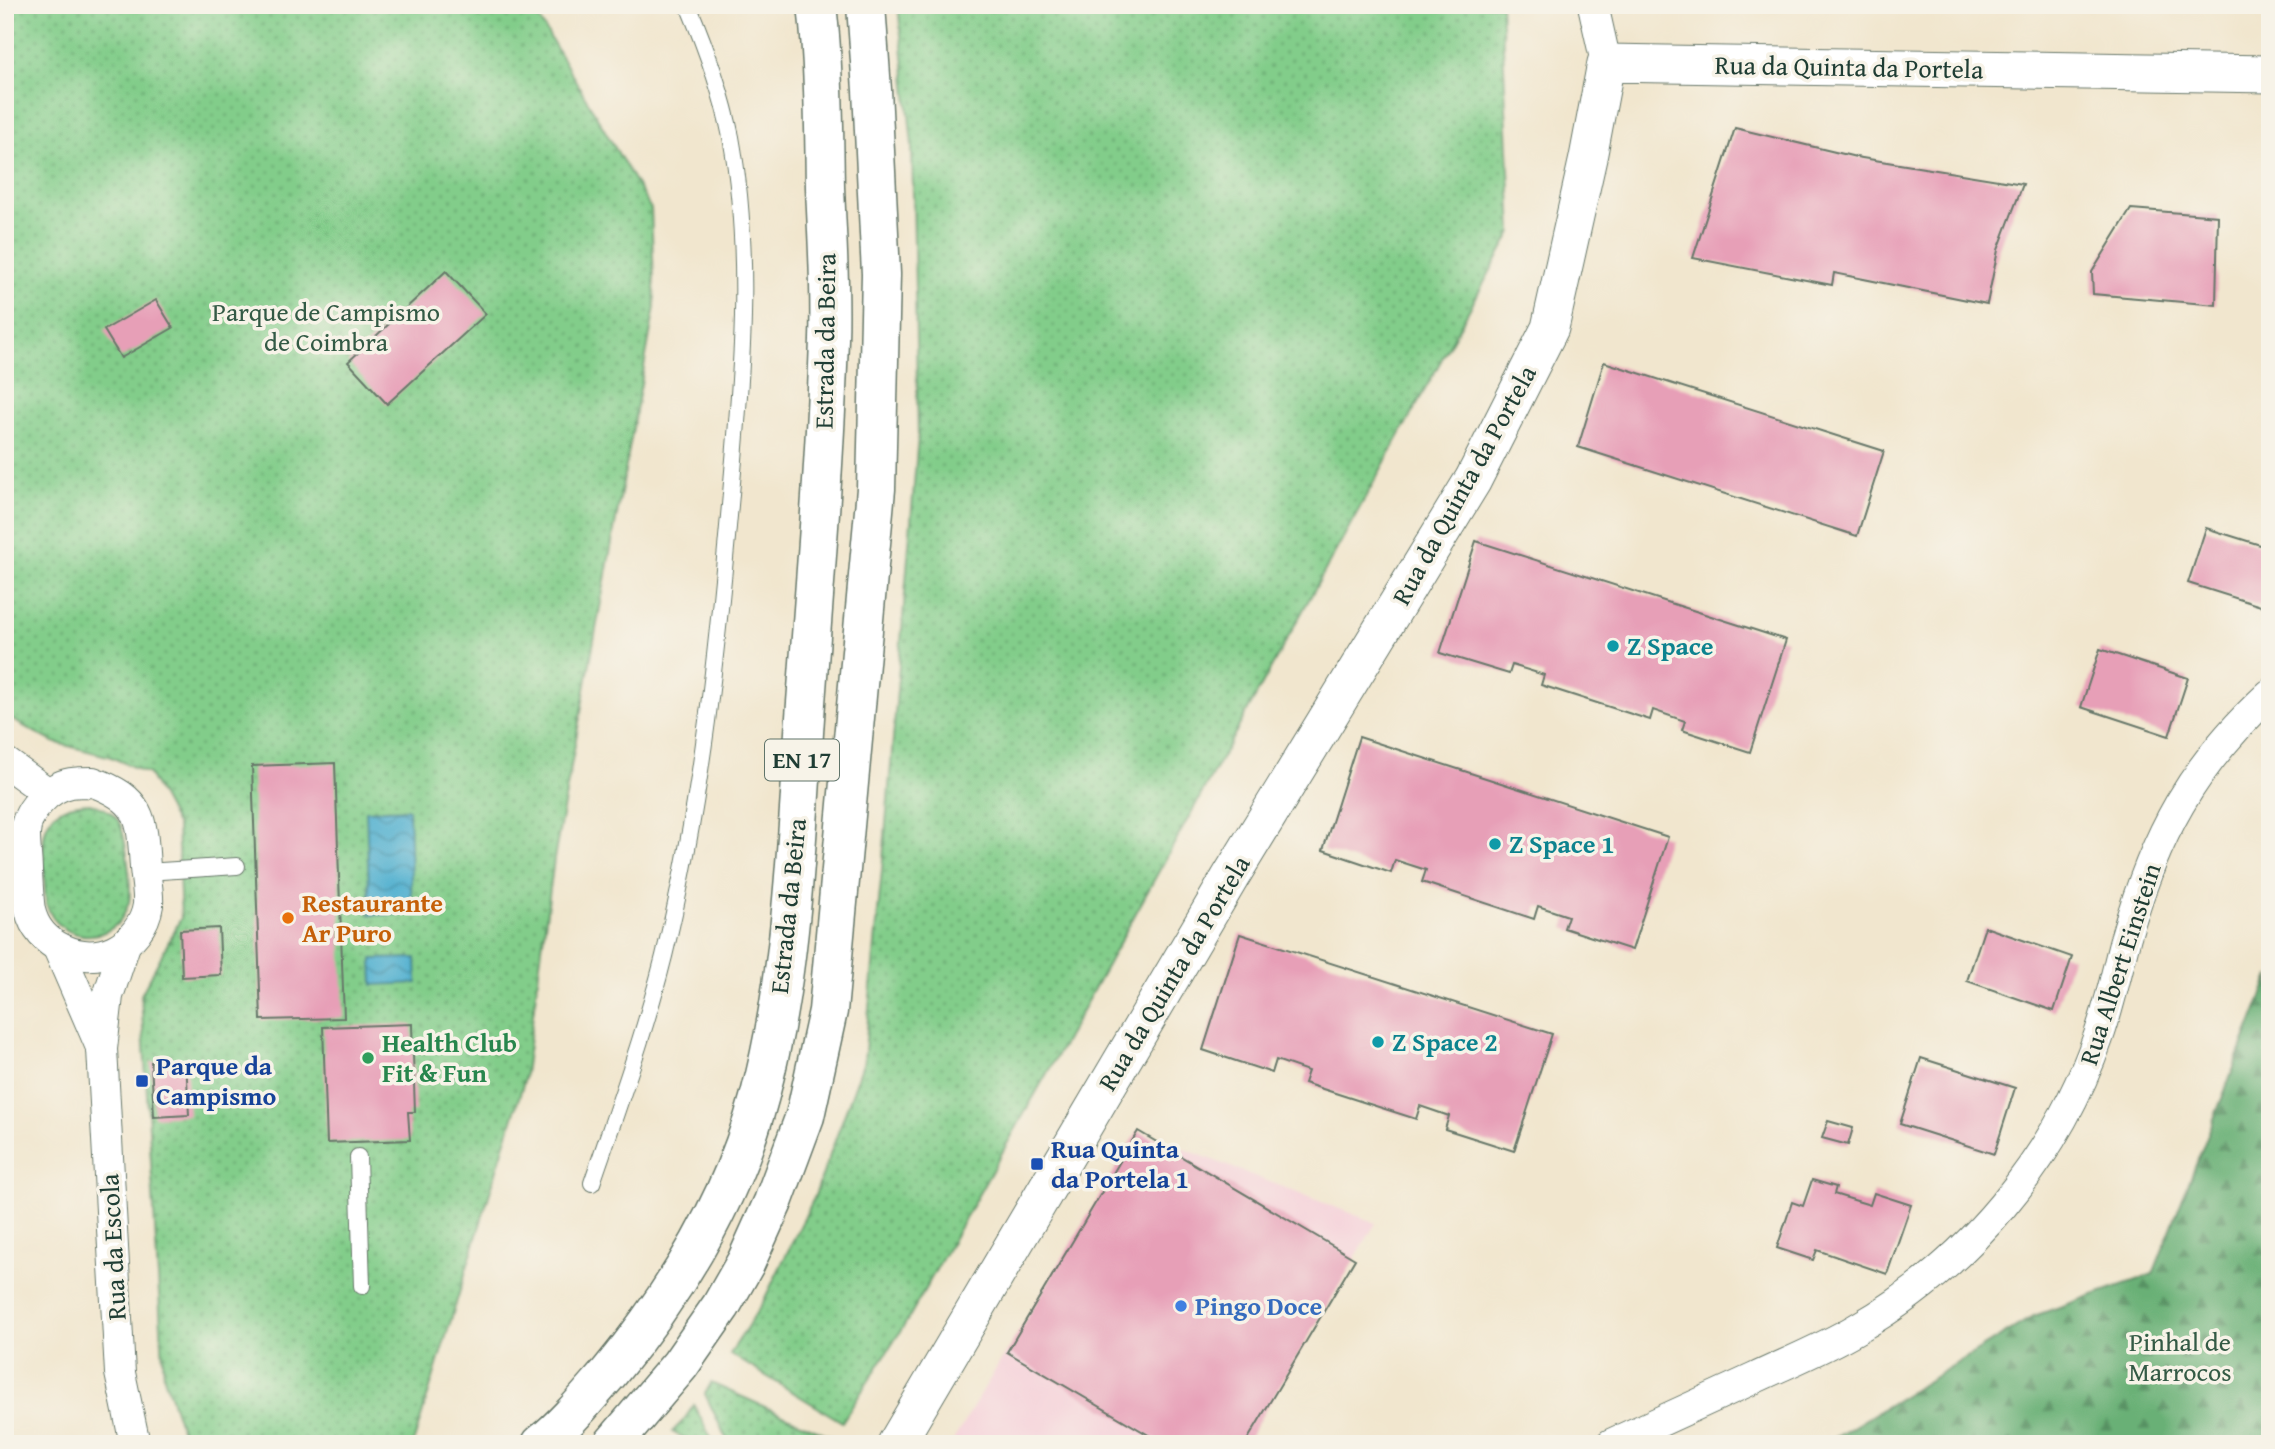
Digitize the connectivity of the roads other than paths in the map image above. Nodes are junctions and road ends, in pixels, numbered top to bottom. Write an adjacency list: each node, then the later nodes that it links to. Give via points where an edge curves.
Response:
1 (688, 5): 17 (lane, via 724,112 741,217 743,322 731,490 706,726 679,894 646,1023)
2 (817, 5): 20 (main road, Estrada da Beira / EN 17, via 829,336 792,897 779,1003 760,1095 743,1145 679,1278 638,1338 572,1417)
3 (866, 5): 21 (main road, Estrada da Beira / EN 17, via 881,274 876,489 828,1011 805,1116 747,1262 680,1365)
4 (1593, 5): 5 (street)
5 (1606, 63): 6 (street, Rua da Quinta da Portela); 22 (street, Rua da Quinta da Portela, via 1550,328 1473,480 1224,887)
6 (2270, 74)
7 (2270, 694): 23 (street, Rua Albert Einstein, via 2236,725 2195,776 2162,835 2140,891 2084,1077 2036,1161 1990,1222 1920,1286 1856,1329)
8 (5, 762): 9 (street)
9 (48, 793): 11 (street, Rua da Escola, via 69,783 93,782 115,790 133,805 143,827); 12 (street, Rua da Escola, via 33,810 25,832)
10 (237, 866): 11 (lane)
11 (146, 872): 13 (street, Rua da Escola, via 148,905 140,927)
12 (17, 890): 14 (street, Rua da Escola, via 40,932)
13 (124, 945): 14 (street, via 103,955 80,956); 15 (street, Rua da Escola, via 108,996)
14 (58, 948): 15 (street, Rua da Escola)
15 (102, 1049): 19 (street, Rua da Escola, via 120,1373)
16 (358, 1157): 18 (lane)
17 (592, 1183)
18 (362, 1286)
19 (135, 1444)
20 (541, 1444)
21 (613, 1444)
22 (897, 1444)
23 (1611, 1444)

